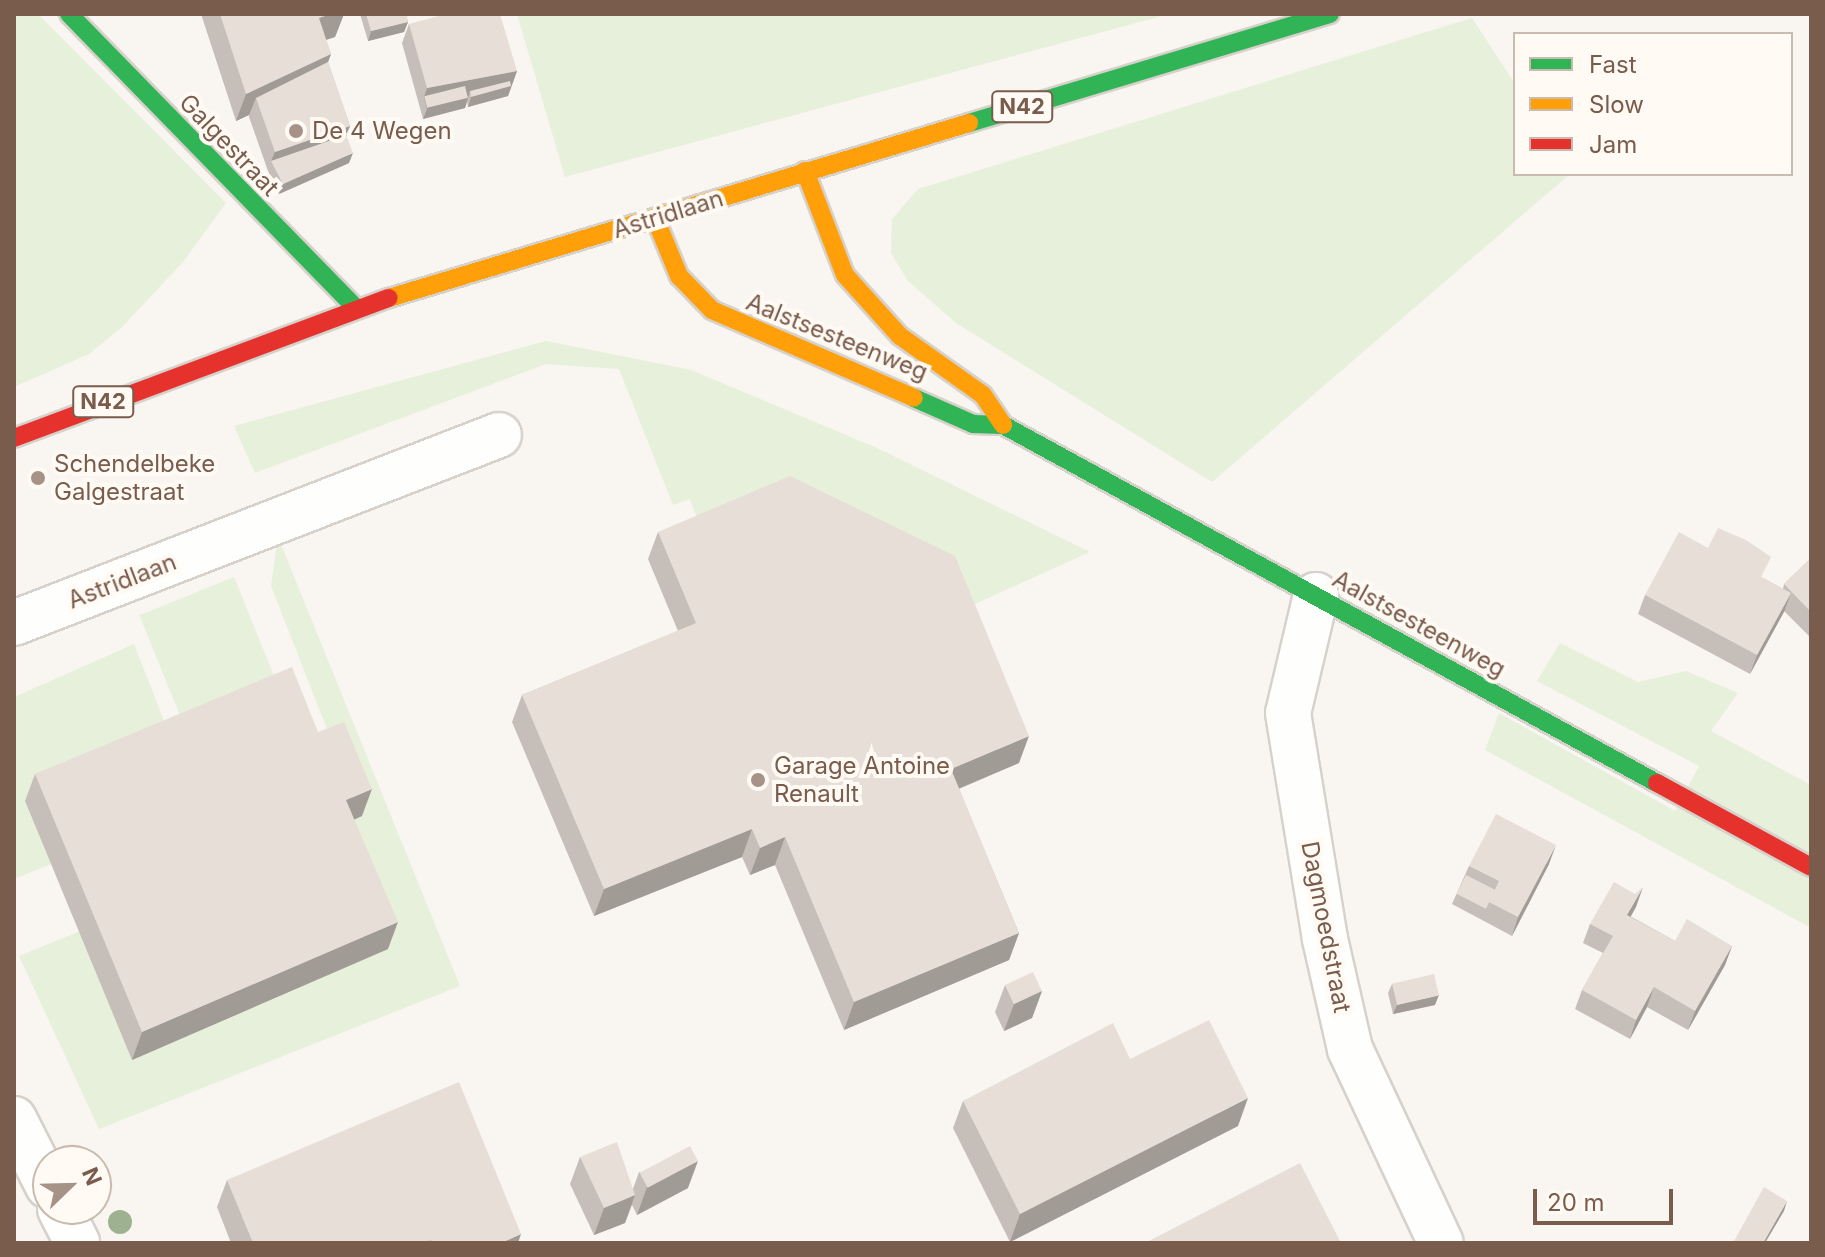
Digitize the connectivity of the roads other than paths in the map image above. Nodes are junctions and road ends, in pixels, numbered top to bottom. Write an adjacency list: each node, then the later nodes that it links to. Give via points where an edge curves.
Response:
1 (69, 14): 5 (main road, Galgestraat)
2 (1330, 14): 3 (main road, Astridlaan / N42, via 1238,46)
3 (805, 171): 4 (main road, Astridlaan / N42); 6 (main road, Aalstsesteenweg, via 845,275 900,336 983,395)
4 (655, 218): 5 (main road, Astridlaan / N42); 6 (main road, Aalstsesteenweg, via 679,276 712,310 973,424)
5 (356, 308): 8 (main road, Astridlaan / N42)
6 (1003, 425): 9 (main road, Aalstsesteenweg)
7 (499, 435): 10 (street, Astridlaan)
8 (14, 438)
9 (1316, 595): 11 (main road, Aalstsesteenweg); 16 (street, Dagmoedstraat, via 1288,713 1325,939 1350,1049)
10 (14, 623)
11 (1811, 867)
12 (14, 1119): 13 (street)
13 (32, 1154)
14 (68, 1225): 15 (street)
15 (77, 1243)
16 (1441, 1243)

